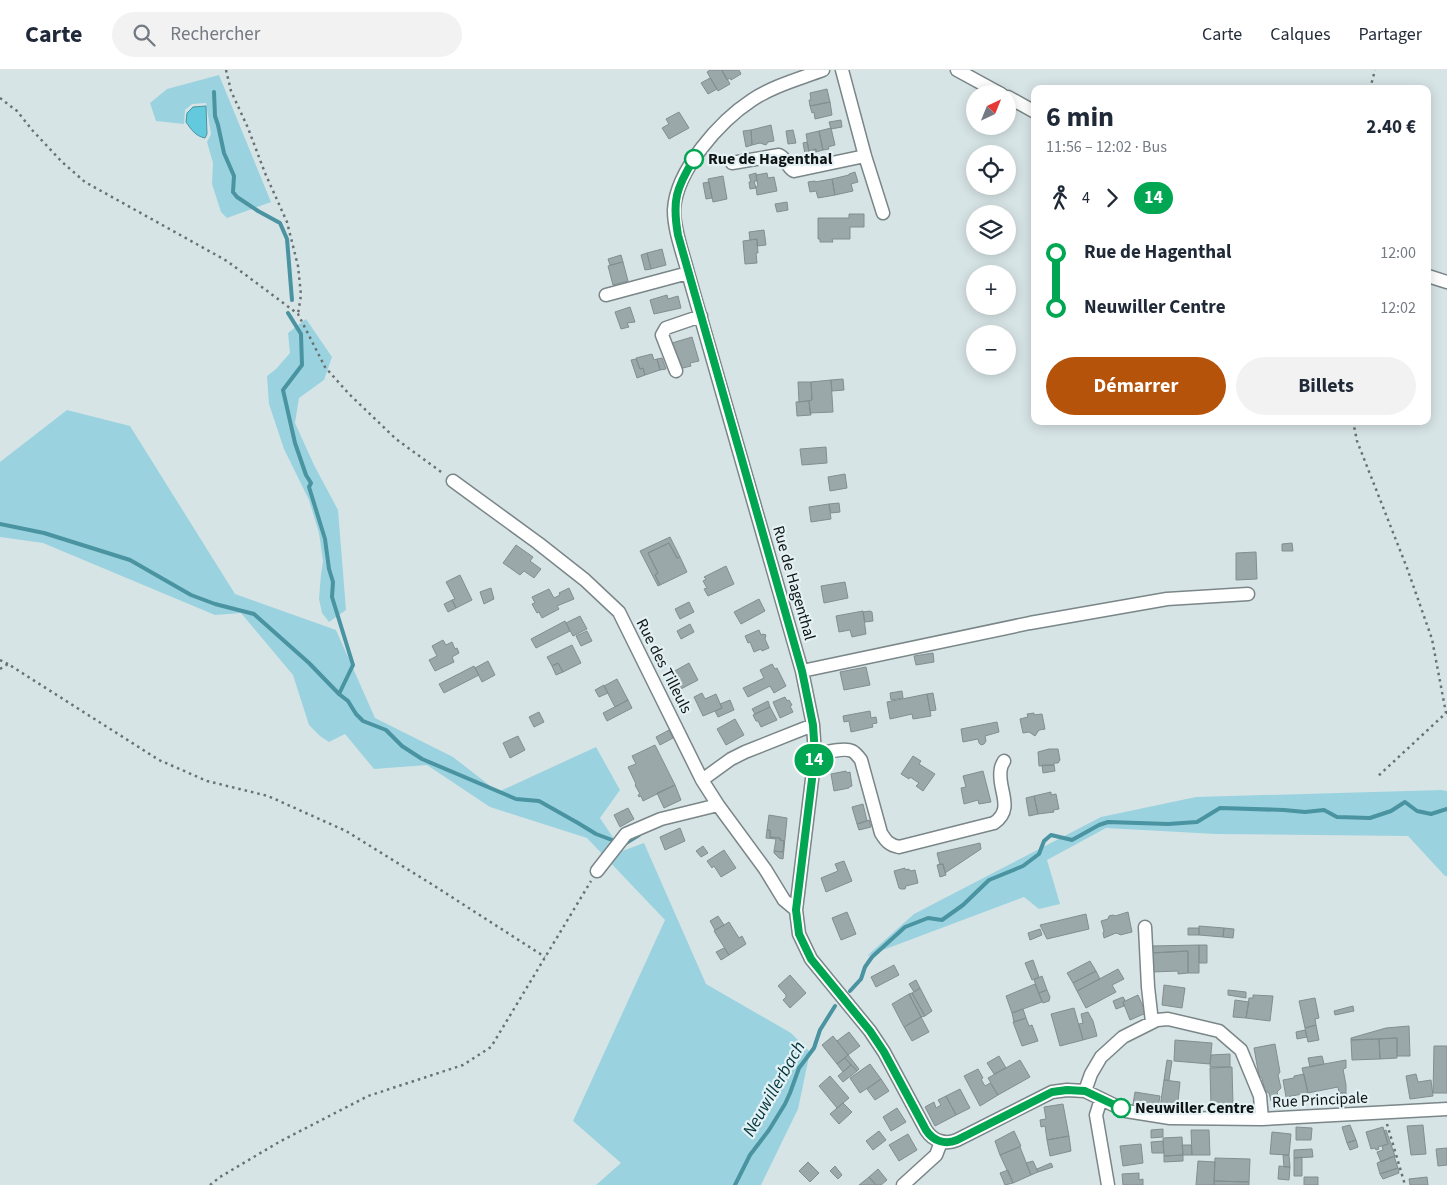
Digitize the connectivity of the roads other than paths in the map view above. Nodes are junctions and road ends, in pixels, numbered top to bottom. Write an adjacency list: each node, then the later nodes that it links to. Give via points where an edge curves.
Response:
1 (823, 70): 10 (street, Rue de Hagenthal, via 752,100 728,120 694,159 679,187 674,211)
2 (842, 70): 7 (street)
3 (957, 70): 4 (street)
4 (984, 85)
5 (1016, 101): 6 (street)
6 (1031, 110)
7 (865, 156): 8 (street, via 794,170 779,155); 9 (street)
8 (732, 163)
9 (883, 213)
10 (688, 273): 13 (street); 14 (street, Rue de Hagenthal)
11 (1431, 277): 12 (street)
12 (1447, 282)
13 (606, 295)
14 (701, 316): 15 (street, via 663,331); 18 (street, Rue de Hagenthal)
15 (676, 372)
16 (453, 481): 22 (street, Rue des Tilleuls, via 586,580 619,612)
17 (1248, 594): 18 (street, via 1167,599 1030,623)
18 (802, 671): 19 (street, Rue de Hagenthal)
19 (813, 725): 20 (street, Rue de Hagenthal); 22 (street, via 731,759)
20 (815, 755): 21 (street, via 845,750 856,753 861,760 882,833 887,842 899,847 1000,819 1004,811 1000,768); 25 (street, Rue de Hagenthal)
21 (1004, 761)
22 (702, 780): 23 (street, Rue des Tilleuls)
23 (718, 805): 24 (street, via 661,819 626,834); 25 (street, Rue des Tilleuls, via 765,868 784,900)
24 (597, 871)
25 (796, 910): 32 (street, Rue de Hagenthal, via 799,934 811,959 870,1031 926,1130)
26 (1145, 927): 27 (street)
27 (1152, 1022): 28 (street, via 1123,1037 1101,1057); 31 (street, via 1168,1019 1219,1031 1231,1040 1241,1050 1260,1096)
28 (1085, 1091): 29 (street, Rue Principale); 32 (street, Rue Principale, via 1052,1092 957,1140)
29 (1101, 1099): 31 (street, Rue Principale, via 1126,1111 1170,1118); 34 (street, via 1096,1115)
30 (1447, 1109): 31 (street, Rue Principale)
31 (1262, 1119)
32 (941, 1142): 33 (street, via 936,1155)
33 (903, 1185)
34 (1108, 1185)

